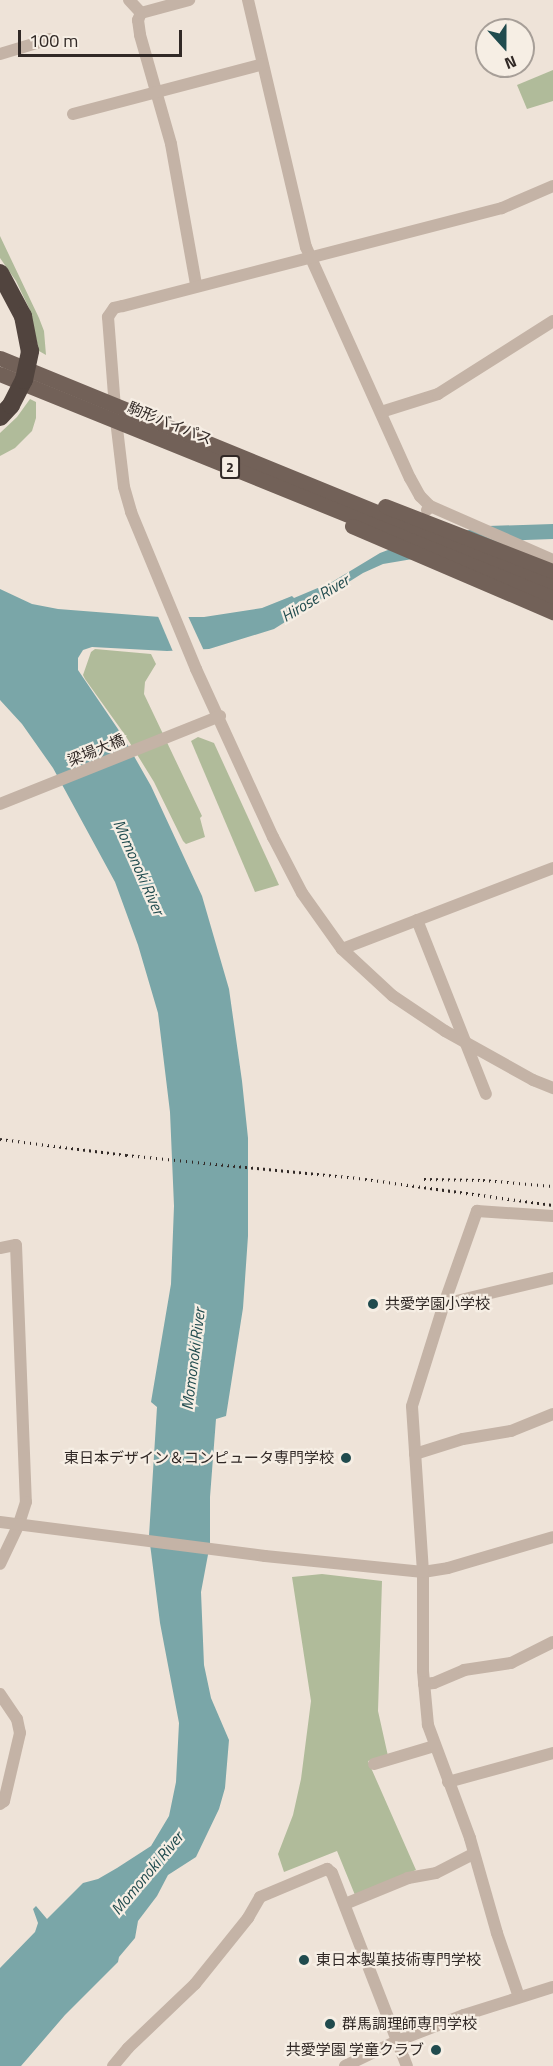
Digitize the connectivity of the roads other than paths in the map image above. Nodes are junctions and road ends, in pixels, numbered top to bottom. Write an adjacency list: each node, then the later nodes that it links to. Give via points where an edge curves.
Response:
1 (129, 0): 4 (street)
2 (189, 0): 4 (street)
3 (248, 0): 7 (street)
4 (141, 13): 8 (street, via 140,34)
5 (50, 39): 6 (street)
6 (0, 54)
7 (263, 64): 8 (street); 11 (street)
8 (156, 92): 9 (street); 13 (street, via 171,144)
9 (73, 114)
10 (553, 186): 11 (street, via 502,208)
11 (310, 256): 13 (street); 21 (street)
12 (0, 273): 16 (highway, via 23,316)
13 (196, 285): 19 (street, via 114,308 108,317)
14 (0, 298): 16 (highway)
15 (553, 321): 21 (street, via 438,394)
16 (24, 349): 20 (highway)
17 (0, 358): 19 (main road, 駒形バイパス / 2)
18 (0, 374): 22 (main road, 駒形バイパス / 2)
19 (114, 402): 22 (street); 24 (main road, 駒形バイパス / 2, via 292,477)
20 (3, 406)
21 (381, 412): 24 (street, via 420,496)
22 (116, 420): 23 (main road, 駒形バイパス / 2); 32 (street, via 124,487 138,534)
23 (307, 499): 26 (main road, 駒形バイパス / 2, via 396,533); 26 (main road, 2, via 381,540)
24 (425, 519): 25 (street, via 450,517); 27 (main road, 2); 28 (main road, 2, via 483,557)
25 (553, 560)
26 (458, 565): 28 (main road, 2); 31 (main road, 2)
27 (553, 571)
28 (533, 583): 29 (main road, 2); 30 (main road, 2)
29 (553, 584)
30 (553, 598)
31 (553, 612)
32 (220, 717): 33 (street, 梁場大橋); 36 (street, via 291,872)
33 (0, 804)
34 (553, 868): 35 (street)
35 (417, 920): 36 (street); 37 (street)
36 (342, 949): 37 (street, via 406,1006)
37 (468, 1043): 38 (street); 39 (street)
38 (553, 1088)
39 (486, 1094)
40 (553, 1216): 43 (street, via 477,1211)
41 (0, 1248): 47 (street, via 16,1245 26,1502)
42 (553, 1278): 43 (street)
43 (444, 1304): 45 (street, via 413,1398)
44 (553, 1414): 45 (street, via 511,1431 463,1439)
45 (415, 1454): 50 (street)
46 (0, 1522): 47 (street)
47 (19, 1524): 49 (street); 50 (street)
48 (553, 1536): 50 (street)
49 (0, 1564)
50 (423, 1572): 52 (street)
51 (553, 1642): 52 (street, via 511,1663 464,1670)
52 (424, 1684): 54 (street)
53 (0, 1694): 58 (street, via 17,1719 20,1733 4,1801)
54 (434, 1746): 56 (street); 57 (street)
55 (553, 1753): 57 (street)
56 (374, 1764)
57 (448, 1782): 59 (street)
58 (0, 1804)
59 (473, 1854): 60 (street, via 436,1873 408,1878); 62 (street)
60 (345, 1905): 63 (street); 64 (street, via 327,1869 260,1897 195,1984)
61 (553, 1988): 62 (street)
62 (519, 1997): 63 (street)
63 (397, 2041): 65 (street); 66 (street)
64 (113, 2066)
65 (345, 2066)
66 (407, 2066)

